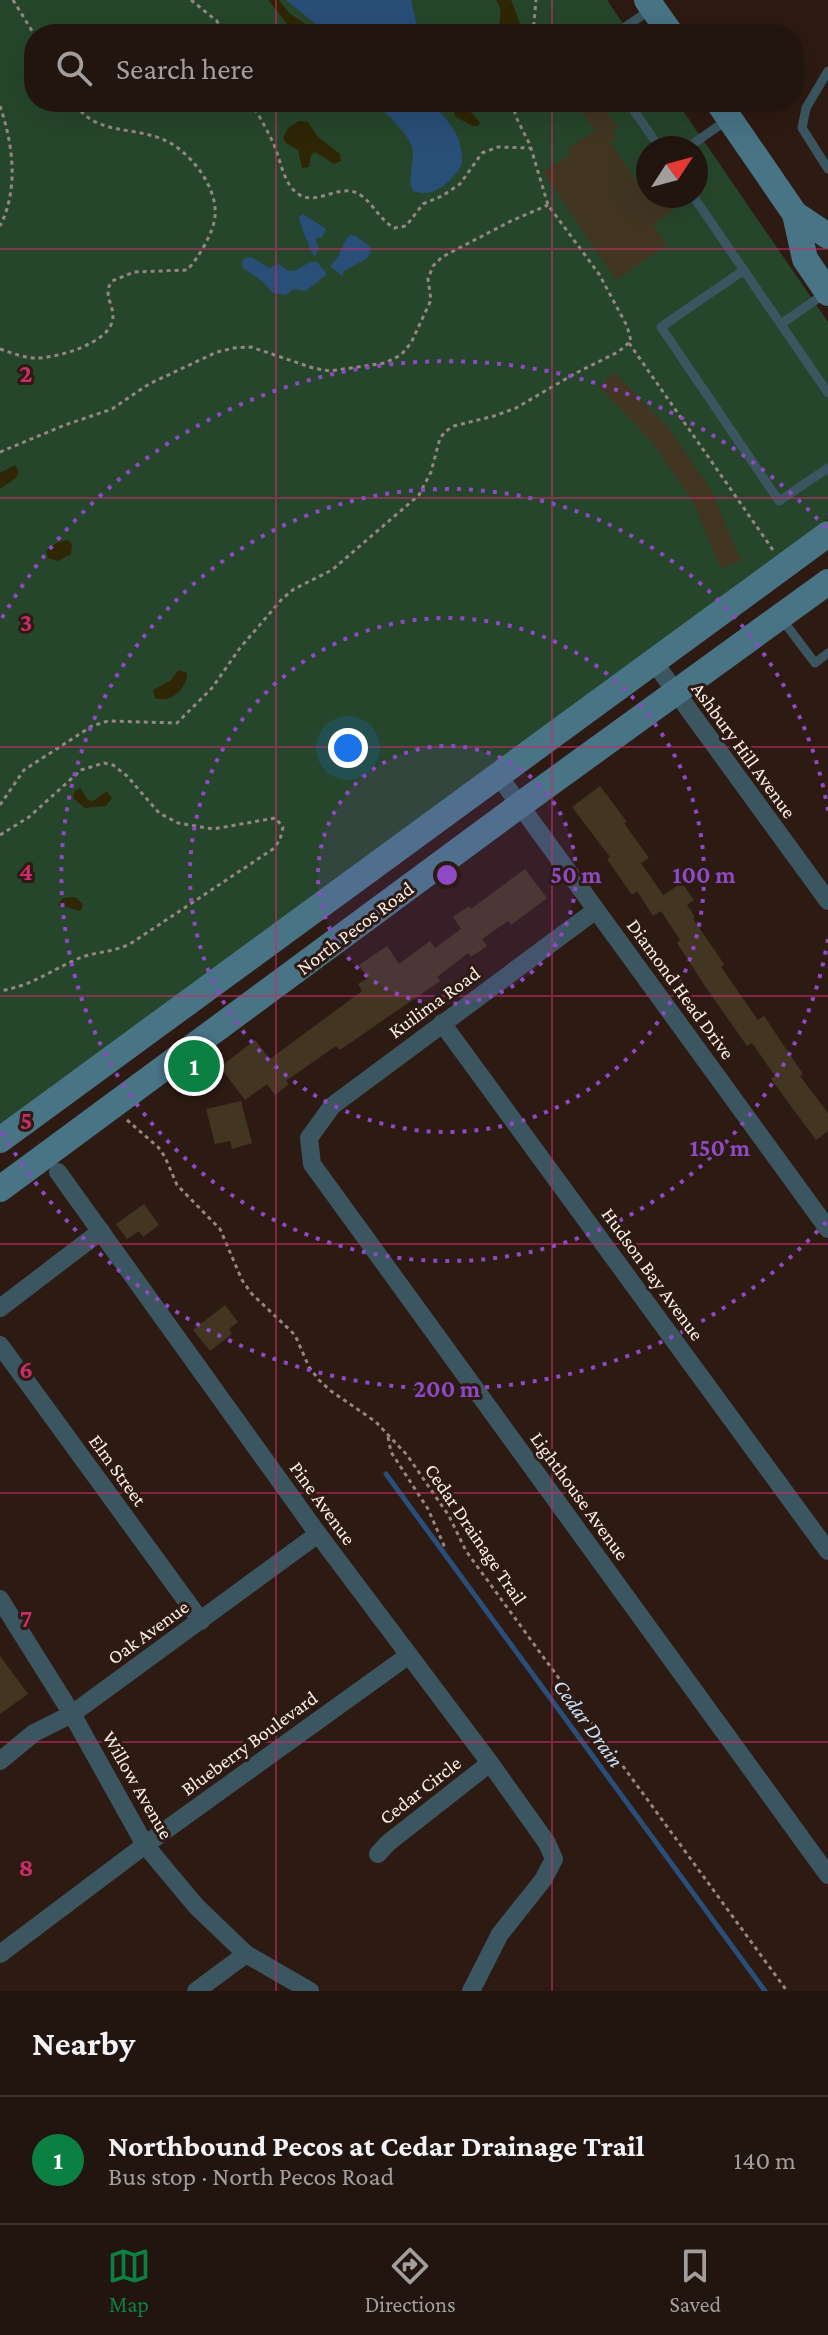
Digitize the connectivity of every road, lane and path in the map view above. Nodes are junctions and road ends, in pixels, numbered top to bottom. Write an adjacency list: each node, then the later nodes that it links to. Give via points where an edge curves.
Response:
1 (13, 0): 5 (path)
2 (191, 0): 6 (path)
3 (536, 0): 7 (path)
4 (650, 4): 8 (lane); 9 (main road)
5 (28, 24)
6 (218, 24)
7 (534, 24)
8 (627, 24)
9 (664, 24)
10 (828, 71): 21 (lane, via 806,108 802,128)
11 (0, 106): 25 (path, via 12,173)
12 (81, 112): 31 (path, via 98,124 166,140 207,181 215,218 187,270 134,272 112,281 106,291 113,321 96,342 41,358)
13 (256, 112): 20 (path, via 295,191 307,198 354,192 394,228 406,226 423,204 460,184 482,153 498,147)
14 (515, 112): 20 (path)
15 (635, 112): 18 (lane)
16 (721, 112): 19 (lane)
17 (724, 112): 24 (main road)
18 (652, 136)
19 (698, 136)
20 (530, 148): 22 (path)
21 (828, 169)
22 (548, 205): 30 (path, via 599,274 627,326); 33 (path, via 442,257 428,279 431,300 411,343 385,363 330,371 251,347 234,348 149,384 112,409)
23 (701, 208): 27 (lane)
24 (795, 214): 26 (main road); 28 (main road, via 805,259)
25 (0, 226)
26 (828, 236)
27 (744, 270): 29 (lane); 34 (lane, via 661,327 779,501)
28 (828, 293): 29 (lane)
29 (781, 324): 32 (lane)
30 (629, 343): 36 (path); 43 (path, via 516,408 446,431 419,495 332,570 282,599 212,688 177,723 108,721 92,726 24,770)
31 (0, 349)
32 (828, 393)
33 (0, 452)
34 (828, 468)
35 (828, 534): 40 (main road, North Pecos Road)
36 (775, 553)
37 (828, 582): 38 (main road, North Pecos Road)
38 (781, 617): 39 (lane, via 815,663); 41 (main road, North Pecos Road)
39 (828, 653)
40 (654, 662): 41 (street, Ashbury Hill Avenue); 42 (main road, North Pecos Road)
41 (676, 693): 44 (main road, North Pecos Road); 46 (street, Ashbury Hill Avenue)
42 (498, 775): 44 (street, Diamond Head Drive); 52 (main road, North Pecos Road)
43 (0, 805)
44 (520, 805): 47 (street, Diamond Head Drive); 54 (main road, North Pecos Road)
45 (0, 835): 48 (path, via 29,817 81,770 104,763 121,770 159,813 178,823 213,829 275,818 283,827 273,849 133,942)
46 (828, 901)
47 (596, 910): 49 (street, Kuilima Road); 55 (street, Diamond Head Drive)
48 (0, 991)
49 (442, 1023): 51 (street, Kuilima Road, via 332,1106); 62 (street, Hudson Bay Avenue)
50 (125, 1118): 59 (path, Cedar Drainage Trail, via 158,1147 177,1185 220,1229 242,1280 295,1335 319,1380)
51 (309, 1138): 71 (street, Lighthouse Avenue, via 312,1164)
52 (0, 1140)
53 (58, 1172): 56 (street, Pine Avenue)
54 (0, 1189)
55 (828, 1229)
56 (101, 1231): 57 (street); 60 (street, Pine Avenue)
57 (0, 1308)
58 (0, 1345): 64 (street, Elm Street)
59 (387, 1434): 61 (path, via 391,1452 428,1509); 77 (path, Cedar Drainage Trail, via 449,1516 466,1551)
60 (318, 1534): 64 (street, Oak Avenue); 65 (street, Pine Avenue)
61 (446, 1550)
62 (828, 1551)
63 (0, 1599): 66 (street, Willow Avenue)
64 (201, 1621): 66 (street, Oak Avenue)
65 (409, 1655): 68 (street, Pine Avenue); 69 (street, Blueberry Boulevard)
66 (72, 1714): 67 (street, Oak Avenue, via 34,1733); 69 (street, Willow Avenue)
67 (0, 1761)
68 (490, 1763): 70 (street, Cedar Circle); 76 (street, Pine Avenue, via 554,1859 500,1934)
69 (145, 1845): 72 (street, Blueberry Boulevard); 73 (street, Willow Avenue, via 196,1906)
70 (378, 1854)
71 (828, 1875)
72 (0, 1954)
73 (246, 1954): 74 (street); 75 (street, Willow Avenue)
74 (196, 1991)
75 (310, 1991)
76 (471, 1991)
77 (787, 1991)

